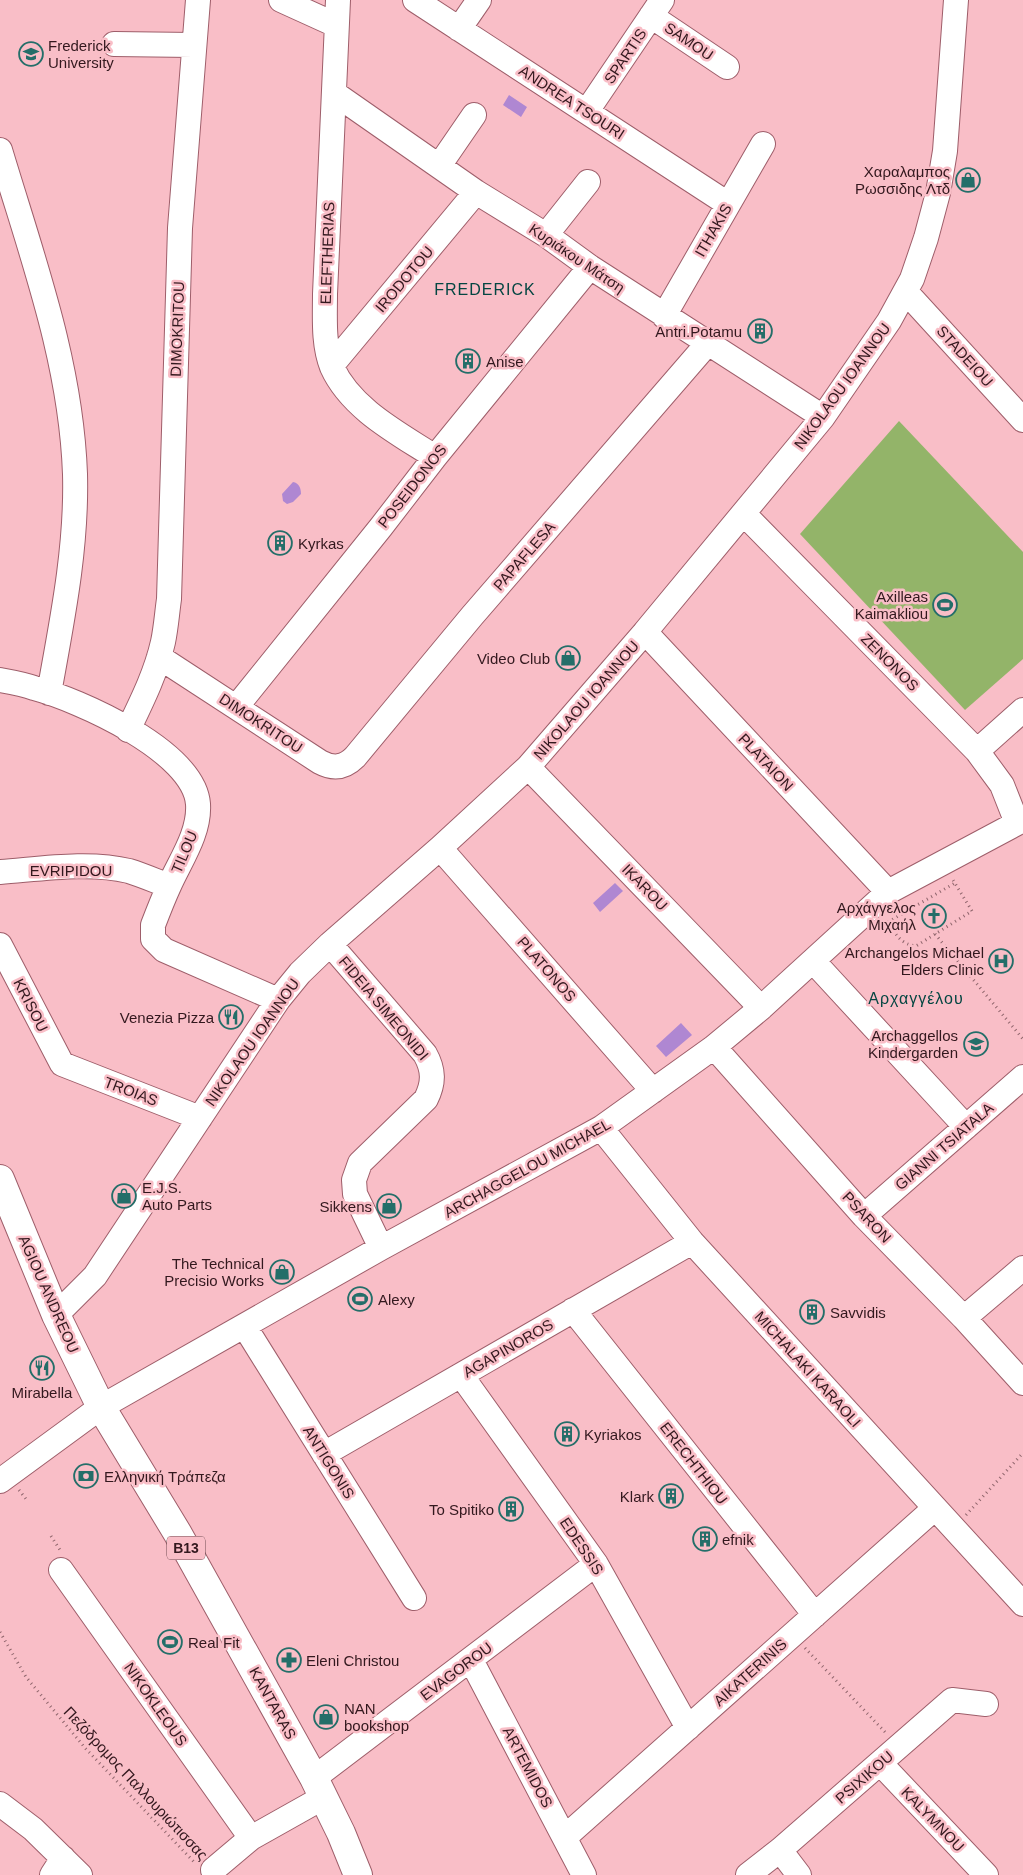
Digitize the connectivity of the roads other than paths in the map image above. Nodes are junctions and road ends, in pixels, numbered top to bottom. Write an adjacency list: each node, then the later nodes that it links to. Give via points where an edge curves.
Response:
1 (198, 0): 11 (street, DIMOKRITOU)
2 (281, 0): 8 (street)
3 (338, 0): 8 (street, ELEFTHERIAS)
4 (414, 0): 9 (street, ANDREA TSOURI)
5 (479, 0): 9 (street)
6 (955, 0): 24 (street, NIKOLAOU IOANNOU, via 948,128 942,171 926,238)
7 (656, 8): 12 (street, SAMOU); 14 (street, SPARTIS)
8 (336, 25): 13 (street, ELEFTHERIAS)
9 (459, 29): 14 (street, ANDREA TSOURI)
10 (114, 44): 11 (street)
11 (193, 45): 33 (street, DIMOKRITOU, via 180,228 171,576)
12 (727, 67)
13 (334, 94): 18 (street, Κυριάκου Μάτση); 27 (street, ELEFTHERIAS, via 325,294 325,333)
14 (587, 112): 21 (street, ANDREA TSOURI)
15 (474, 115): 18 (street)
16 (763, 144): 21 (street, ITHAKIS)
17 (0, 150): 35 (street, via 57,340 73,441 72,553)
18 (439, 166): 20 (street, Κυριάκου Μάτση)
19 (588, 182): 22 (street)
20 (476, 192): 22 (street, Κυριάκου Μάτση); 27 (street, IRODOTOU)
21 (728, 204): 25 (street, ITHAKIS)
22 (546, 235): 23 (street, Κυριάκου Μάτση)
23 (590, 267): 25 (street, Κυριάκου Μάτση); 30 (street, POSEIDONOS)
24 (906, 292): 28 (street, NIKOLAOU IOANNOU); 29 (street, STADEIOU)
25 (664, 316): 26 (street, Κυριάκου Μάτση)
26 (708, 343): 28 (street, Κυριάκου Μάτση); 41 (street, PAPAFLESA, via 355,757)
27 (332, 366): 30 (street, ELEFTHERIAS, via 358,402)
28 (823, 417): 31 (street, NIKOLAOU IOANNOU)
29 (1023, 420)
30 (434, 457): 36 (street, POSEIDONOS)
31 (744, 514): 32 (street, NIKOLAOU IOANNOU); 39 (street, ZENONOS)
32 (645, 632): 40 (street, NIKOLAOU IOANNOU); 46 (street, PLATAION)
33 (159, 657): 36 (street, DIMOKRITOU); 38 (street, DIMOKRITOU)
34 (0, 680): 35 (street, TILOU)
35 (49, 693): 38 (street, TILOU, via 92,710)
36 (236, 706): 41 (street, DIMOKRITOU, via 320,762)
37 (1023, 710): 39 (street)
38 (128, 730): 45 (street, TILOU, via 175,763 187,775 196,794 198,804 192,839)
39 (977, 751): 42 (street, ZENONOS, via 1002,785)
40 (528, 766): 43 (street, NIKOLAOU IOANNOU); 51 (street, IKAROU)
41 (340, 767)
42 (1020, 822): 46 (street, ARCHAGGELOU MICHAEL)
43 (440, 848): 47 (street, NIKOLAOU IOANNOU); 55 (street, PLATONOS)
44 (0, 872): 45 (street, EVRIPIDOU, via 115,868)
45 (169, 886): 50 (street, TILOU, via 153,925 153,939 158,945)
46 (888, 892): 49 (street, ARCHAGGELOU MICHAEL)
47 (330, 944): 50 (street, NIKOLAOU IOANNOU); 62 (street, FIDEIA SIMEONIDI, via 425,1054 432,1069 432,1086 426,1099 360,1163 356,1175 356,1194)
48 (0, 945): 53 (street, KRISOU)
49 (813, 961): 51 (street, ARCHAGGELOU MICHAEL); 57 (street)
50 (278, 1000): 56 (street, NIKOLAOU IOANNOU)
51 (761, 1008): 52 (street, ARCHAGGELOU MICHAEL)
52 (714, 1047): 55 (street, ARCHAGGELOU MICHAEL); 60 (street, PSARON)
53 (62, 1064): 56 (street, TROIAS)
54 (1023, 1077): 57 (street, GIANNI TSIATALA)
55 (654, 1091): 58 (street, ARCHAGGELOU MICHAEL)
56 (200, 1118): 65 (street, NIKOLAOU IOANNOU, via 95,1276)
57 (966, 1127): 60 (street, GIANNI TSIATALA)
58 (601, 1128): 61 (street, MICHALAKI KARAOLI); 62 (street, ARCHAGGELOU MICHAEL)
59 (0, 1179): 65 (main road, AGIOU ANDREOU / B13)
60 (864, 1216): 66 (street, PSARON)
61 (692, 1242): 64 (street, AGAPINOROS); 73 (street, MICHALAKI KARAOLI)
62 (382, 1248): 67 (street, ARCHAGGELOU MICHAEL)
63 (1023, 1268): 66 (street)
64 (573, 1310): 68 (street, AGAPINOROS); 78 (street, ERECHTHIOU)
65 (56, 1315): 70 (main road, AGIOU ANDREOU / B13)
66 (964, 1318): 69 (street, PSARON)
67 (244, 1327): 70 (street, ARCHAGGELOU MICHAEL); 71 (street, ANTIGONIS)
68 (461, 1375): 71 (street, AGAPINOROS); 74 (street, EDESSIS)
69 (1023, 1383)
70 (101, 1407): 72 (street, ARCHAGGELOU MICHAEL); 83 (main road, KANTARAS / B13, via 178,1534)
71 (324, 1454): 76 (street, ANTIGONIS)
72 (0, 1480)
73 (935, 1508): 77 (street, MICHALAKI KARAOLI); 78 (street, AIKATERINIS)
74 (596, 1564): 79 (street, EVAGOROU); 81 (street, EDESSIS)
75 (61, 1570): 86 (street, NIKOKLEOUS)
76 (414, 1598)
77 (1023, 1604)
78 (815, 1615): 81 (street, AIKATERINIS)
79 (471, 1660): 83 (street, EVAGOROU); 85 (street, ARTEMIDOS)
80 (986, 1704): 82 (street, PSIXIKOU, via 952,1700)
81 (688, 1728): 85 (street, AIKATERINIS)
82 (880, 1763): 87 (street, PSIXIKOU); 95 (street, KALYMNOU)
83 (319, 1788): 86 (street, EVAGOROU); 91 (main road, KANTARAS / B13)
84 (0, 1804): 88 (street, via 32,1829)
85 (565, 1837): 92 (street, ARTEMIDOS)
86 (251, 1838): 89 (street, EVAGOROU)
87 (780, 1850): 93 (street, PSIXIKOU); 94 (street)
88 (58, 1866): 90 (street)
89 (205, 1872)
90 (80, 1875)
91 (358, 1875)
92 (584, 1875)
93 (748, 1875)
94 (800, 1875)
95 (986, 1875)

